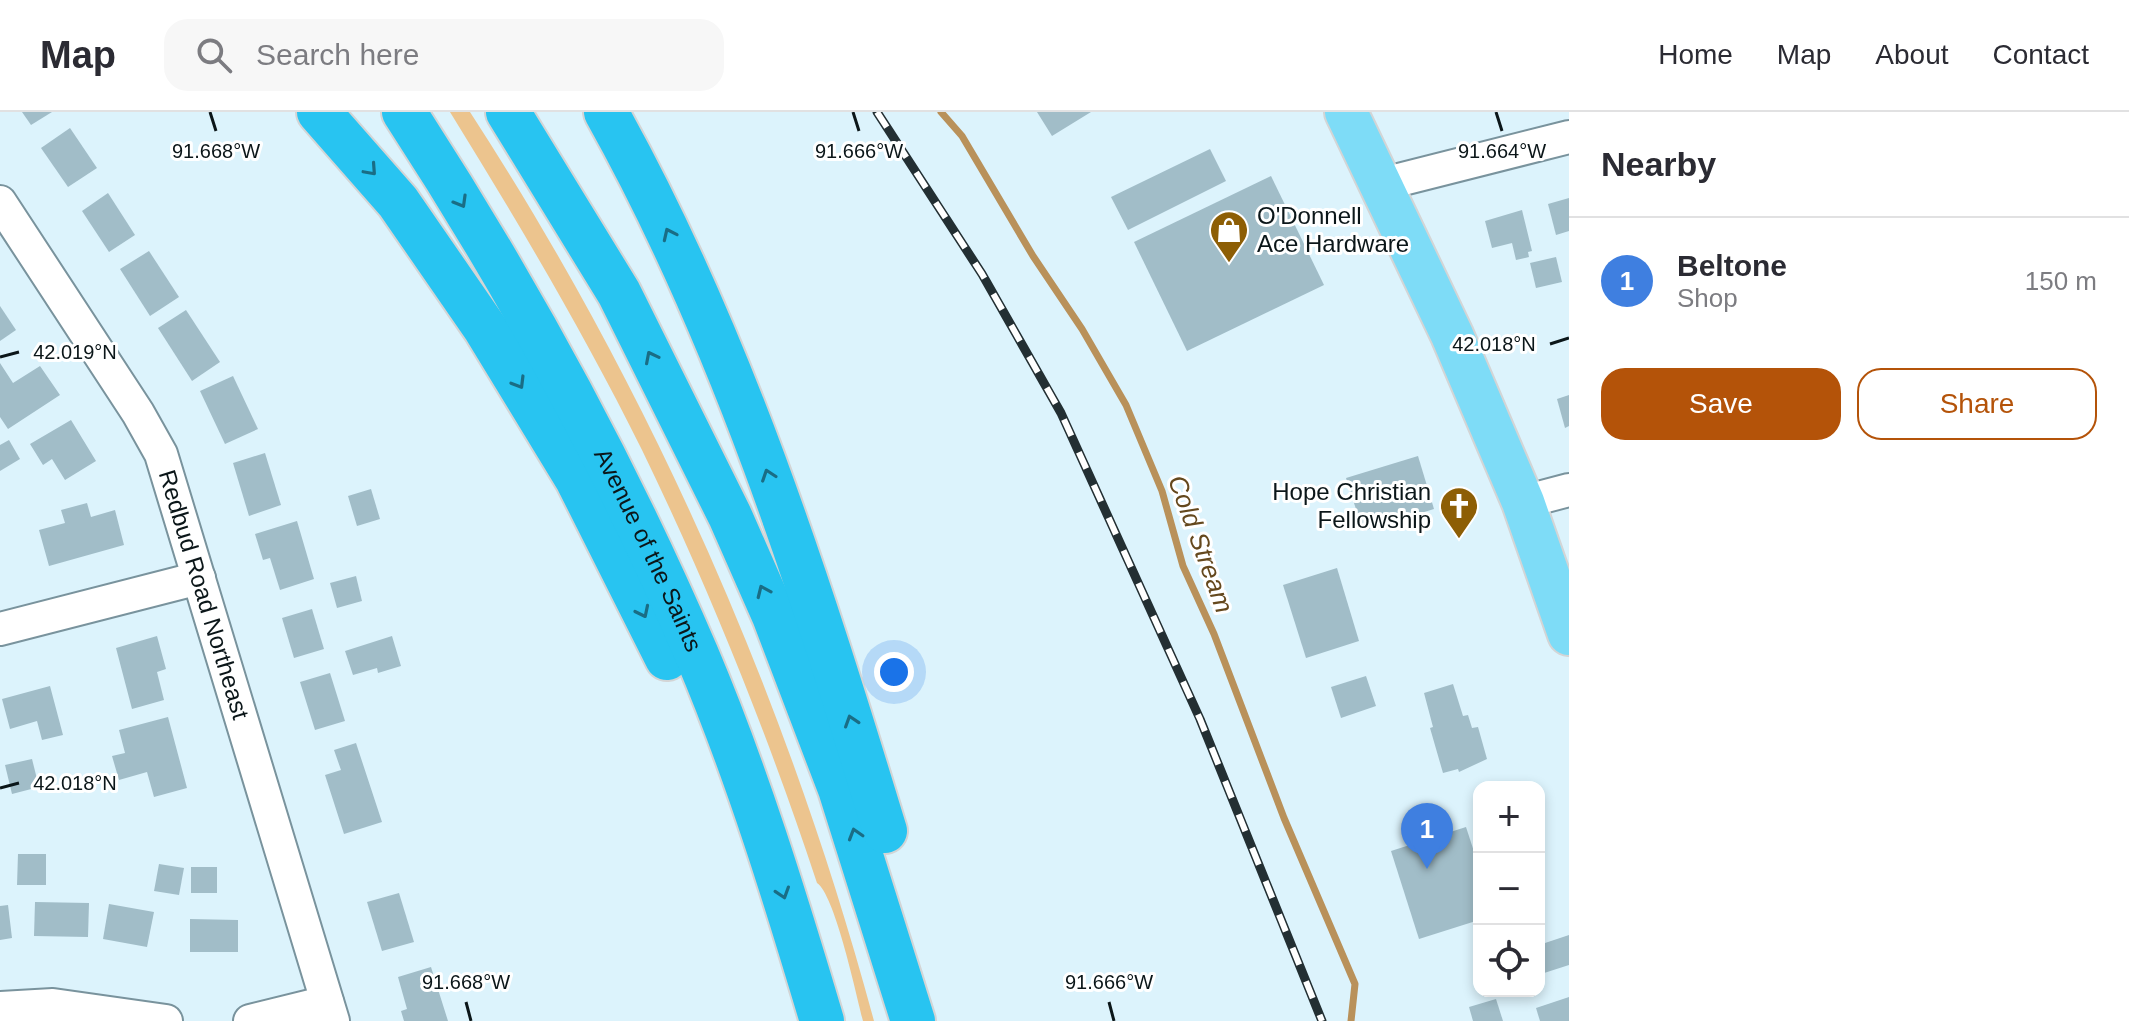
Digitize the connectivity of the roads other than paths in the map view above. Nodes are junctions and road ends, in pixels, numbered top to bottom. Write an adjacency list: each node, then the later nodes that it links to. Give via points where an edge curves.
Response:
1 (319, 112): 14 (highway, one-way to 14, via 398,202 485,328 577,479 672,669)
2 (404, 112): 14 (highway, Avenue of the Saints, one-way to 14, via 588,424 697,655)
3 (508, 112): 17 (highway, one-way to 3, via 840,789 730,516 619,293)
4 (606, 112): 17 (highway, one-way to 4, via 892,855 834,668 729,367 641,175)
5 (1346, 112): 7 (main road)
6 (1569, 137): 7 (street)
7 (1379, 185): 10 (main road, via 1452,335)
8 (0, 202): 11 (street, Redbud Road Northeast, via 161,454)
9 (1569, 490): 10 (street)
10 (1523, 502): 13 (main road)
11 (199, 578): 12 (street); 16 (street, Redbud Road Northeast)
12 (0, 629)
13 (1569, 634)
14 (750, 793): 20 (highway, Avenue of the Saints, one-way to 20)
15 (0, 1008): 18 (street, via 53,1005)
16 (330, 1012): 19 (street)
17 (912, 1018)
18 (166, 1021)
19 (250, 1021)
20 (822, 1021)

